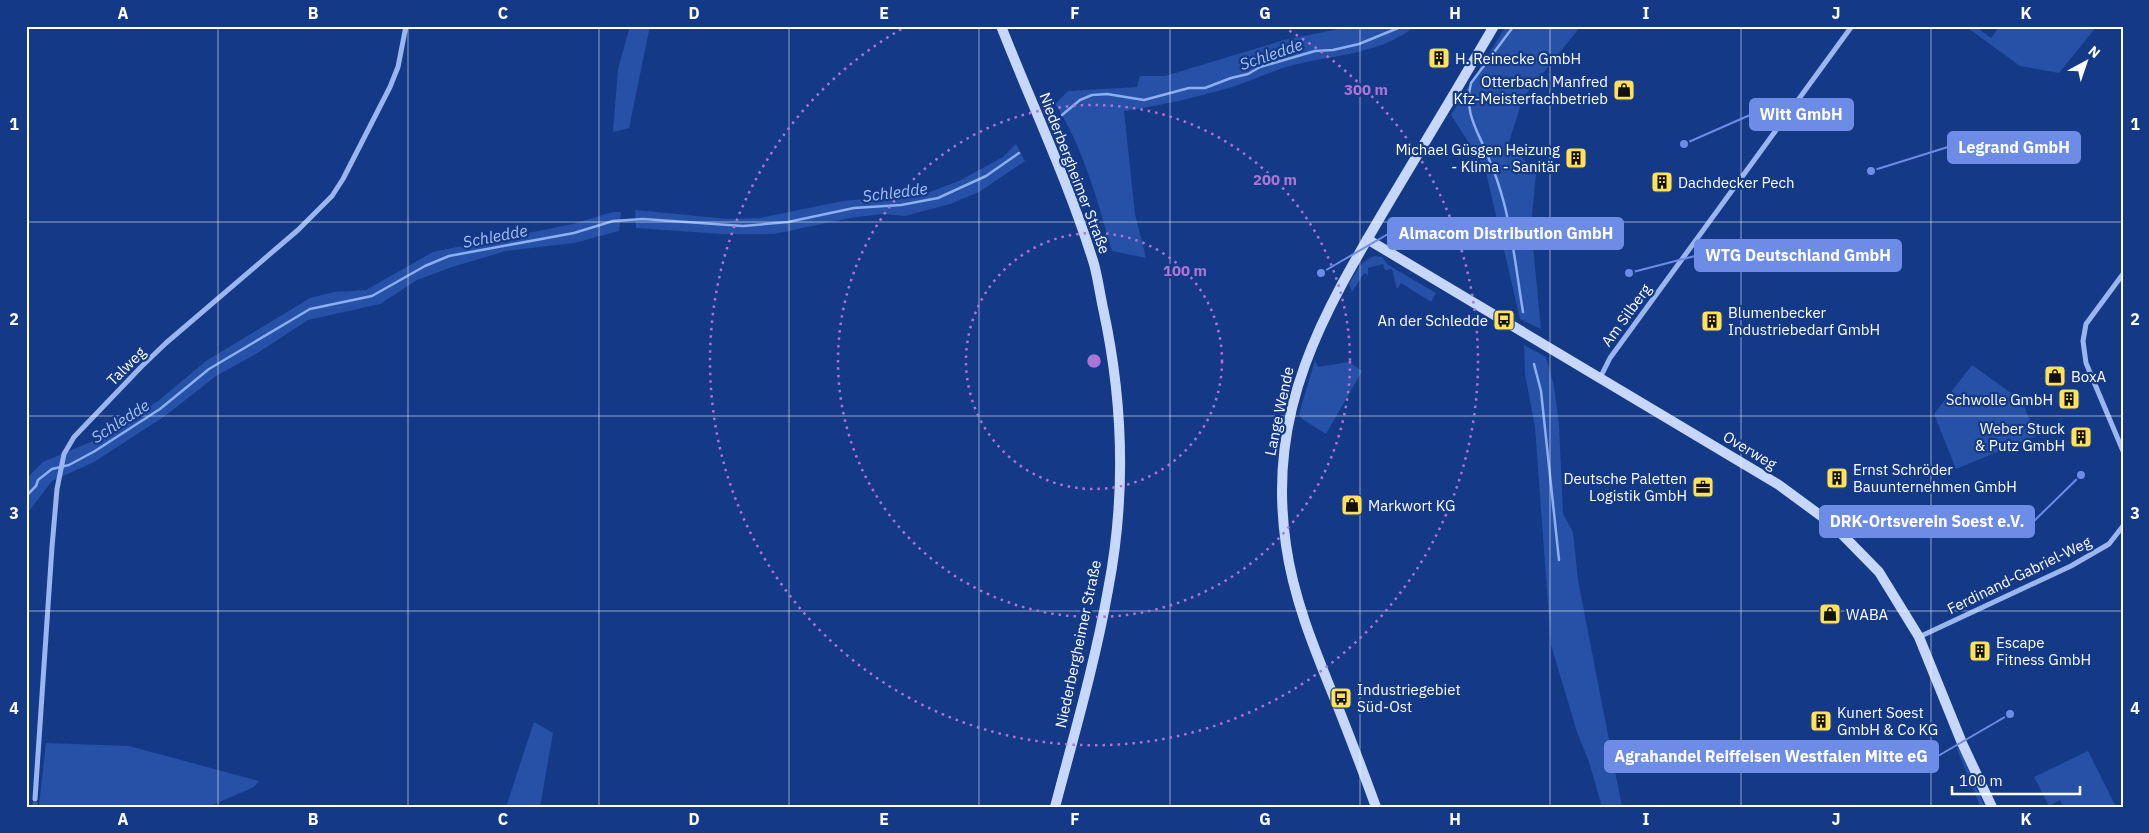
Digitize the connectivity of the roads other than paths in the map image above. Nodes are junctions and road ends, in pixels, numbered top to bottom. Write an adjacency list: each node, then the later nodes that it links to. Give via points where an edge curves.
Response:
1 (406, 26): 11 (street, Talweg, via 398,67 390,87 332,196 298,230 141,367 74,438 64,454 52,547)
2 (1001, 26): 12 (street, Niederbergheimer Straße, via 1076,210 1094,266 1112,351 1117,399 1120,449 1118,514 1109,589)
3 (1494, 26): 5 (street, Lange Wende)
4 (1852, 26): 7 (street, Am Silberg, via 1610,358)
5 (1367, 239): 7 (street, Overweg); 13 (street, Lange Wende, via 1323,318 1299,379 1285,444 1282,497 1286,547 1298,600)
6 (2123, 274): 8 (street, via 2086,324 2083,341 2086,362)
7 (1600, 378): 10 (street, Overweg, via 1779,485 1832,524 1879,572)
8 (2123, 451)
9 (2123, 526): 10 (street, Ferdinand-Gabriel-Weg, via 2109,544 2072,566)
10 (1919, 637): 14 (street, Overweg)
11 (36, 799)
12 (1055, 807)
13 (1376, 807)
14 (1992, 807)

